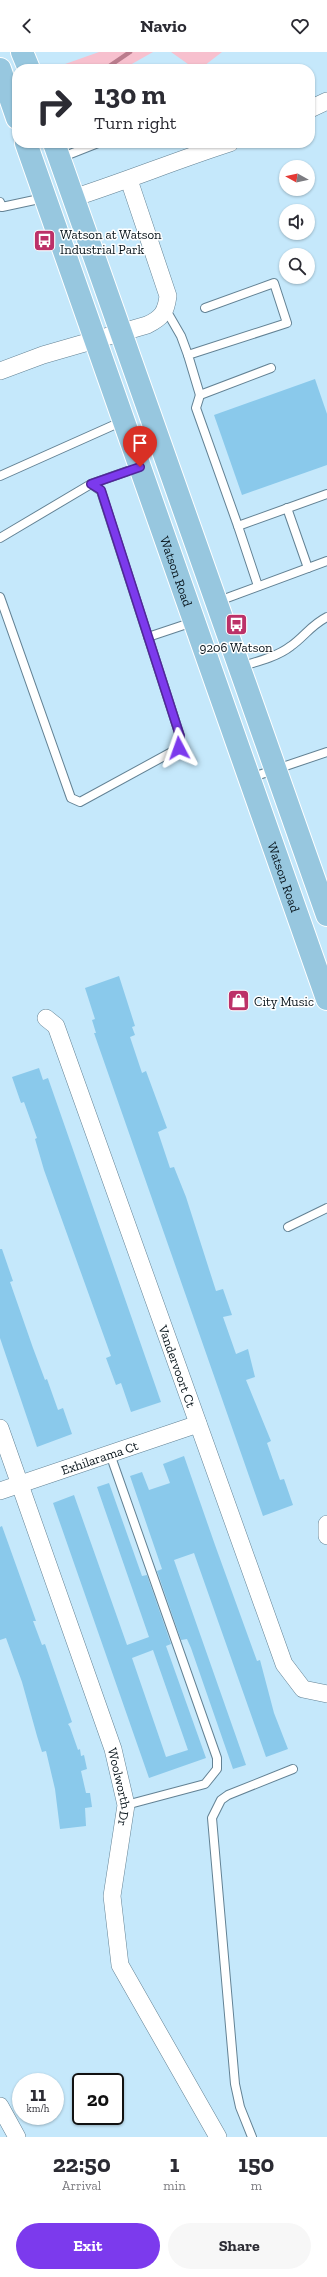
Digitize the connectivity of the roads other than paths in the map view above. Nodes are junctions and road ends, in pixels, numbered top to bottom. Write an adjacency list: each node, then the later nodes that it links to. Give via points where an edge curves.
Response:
1 (22, 52): 2 (main road)
2 (27, 64)
3 (3, 79): 5 (main road)
4 (327, 101): 6 (street)
5 (12, 104)
6 (315, 107)
7 (28, 148): 12 (main road, Watson Road)
8 (69, 148): 10 (lane)
9 (214, 148): 11 (street, via 181,158)
10 (57, 150): 13 (main road, Watson Road)
11 (129, 180): 13 (street); 16 (street, via 168,296)
12 (45, 198): 14 (lane, via 2,207); 18 (main road, Watson Road)
13 (73, 198): 17 (main road, Watson Road)
14 (0, 202)
15 (205, 308): 19 (lane, via 274,283 287,324)
16 (166, 310): 17 (street, via 154,322); 19 (lane, via 181,336)
17 (121, 333): 18 (street); 35 (main road, Watson Road)
18 (96, 340): 21 (street); 23 (main road, Watson Road)
19 (188, 355): 22 (lane)
20 (271, 368): 22 (lane)
21 (0, 371)
22 (200, 395): 29 (lane, via 196,408)
23 (124, 421): 24 (main road, Watson Road); 25 (lane)
24 (140, 467): 26 (lane); 37 (main road, Watson Road)
25 (0, 476)
26 (91, 484): 30 (lane); 38 (lane, via 101,490)
27 (327, 494): 28 (lane)
28 (287, 508): 29 (lane); 32 (lane)
29 (238, 526): 33 (lane)
30 (0, 538)
31 (327, 561): 32 (lane)
32 (308, 568): 33 (lane)
33 (258, 586): 35 (lane)
34 (0, 597): 38 (lane, via 71,798 80,802 179,748 180,736)
35 (215, 602): 39 (main road, Watson Road)
36 (327, 616): 39 (lane, via 314,624 291,646 277,654)
37 (194, 622): 38 (lane); 42 (main road, Watson Road)
38 (148, 637)
39 (239, 667): 41 (main road, Watson Road)
40 (327, 752): 41 (lane)
41 (275, 770): 42 (lane); 43 (main road, Watson Road)
42 (249, 779): 45 (main road, Watson Road)
43 (322, 888): 44 (main road, Watson Road)
44 (327, 916)
45 (327, 999)
46 (46, 1018): 49 (street, Vandervoort Ct, via 56,1026)
47 (327, 1208): 48 (lane)
48 (288, 1227)
49 (198, 1424): 51 (street, Exhilarama Ct); 56 (street, Vandervoort Ct, via 284,1664 303,1689)
50 (0, 1428): 52 (street, Woolworth Dr)
51 (110, 1454): 52 (street, Exhilarama Ct); 58 (lane, via 218,1758 217,1769 205,1784)
52 (20, 1484): 53 (street, Exhilarama Ct); 58 (street, Woolworth Dr, via 113,1749)
53 (0, 1491)
54 (327, 1524): 55 (street)
55 (327, 1536)
56 (327, 1694)
57 (293, 1769): 62 (lane, via 228,1795 221,1800 212,1818 235,2084 240,2107)
58 (126, 1805): 61 (street, Woolworth Dr, via 112,1896 120,1965)
59 (0, 2106): 60 (street)
60 (17, 2137)
61 (218, 2137)
62 (252, 2137)

